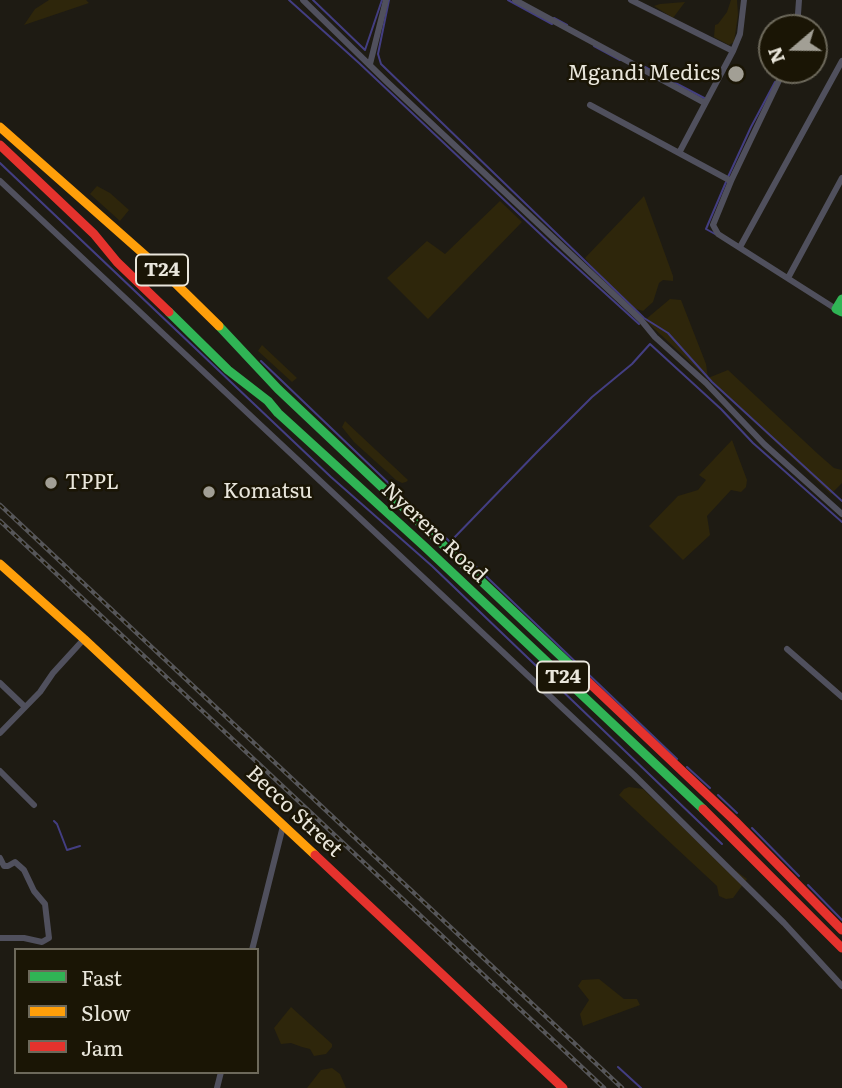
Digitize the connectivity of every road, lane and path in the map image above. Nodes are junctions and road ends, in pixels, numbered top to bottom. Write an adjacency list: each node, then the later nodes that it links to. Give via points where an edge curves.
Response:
1 (303, 0): 8 (street)
2 (386, 0): 8 (street)
3 (515, 0): 10 (street)
4 (631, 0): 6 (street)
5 (744, 0): 6 (street)
6 (733, 51): 10 (street)
7 (842, 61): 18 (street)
8 (370, 64): 22 (street)
9 (777, 84): 17 (street)
10 (705, 103): 14 (street)
11 (590, 105): 14 (street)
12 (0, 127): 34 (main road, Nyerere Road / T24, via 164,272 278,388 735,821)
13 (0, 145): 37 (main road, Nyerere Road / T24, via 228,370 268,401 425,547)
14 (679, 153): 17 (street)
15 (842, 178): 19 (street)
16 (0, 181): 38 (street, via 634,775)
17 (731, 181): 18 (street, via 713,225 718,234)
18 (740, 247): 19 (street)
19 (788, 278): 21 (street)
20 (842, 299): 21 (main road)
21 (839, 311)
22 (842, 514)
23 (0, 564): 24 (main road, Becco Street)
24 (84, 639): 28 (street); 32 (main road, Becco Street)
25 (787, 649): 27 (street)
26 (0, 683): 28 (street)
27 (842, 697)
28 (24, 706): 29 (street)
29 (0, 733)
30 (0, 771): 31 (street)
31 (34, 805)
32 (283, 826): 36 (street); 39 (main road, Becco Street)
33 (0, 858): 35 (street, via 4,866 15,862 24,870 45,904 49,938 42,942)
34 (842, 930)
35 (0, 939)
36 (252, 948)
37 (842, 948)
38 (842, 986)
39 (563, 1088)

